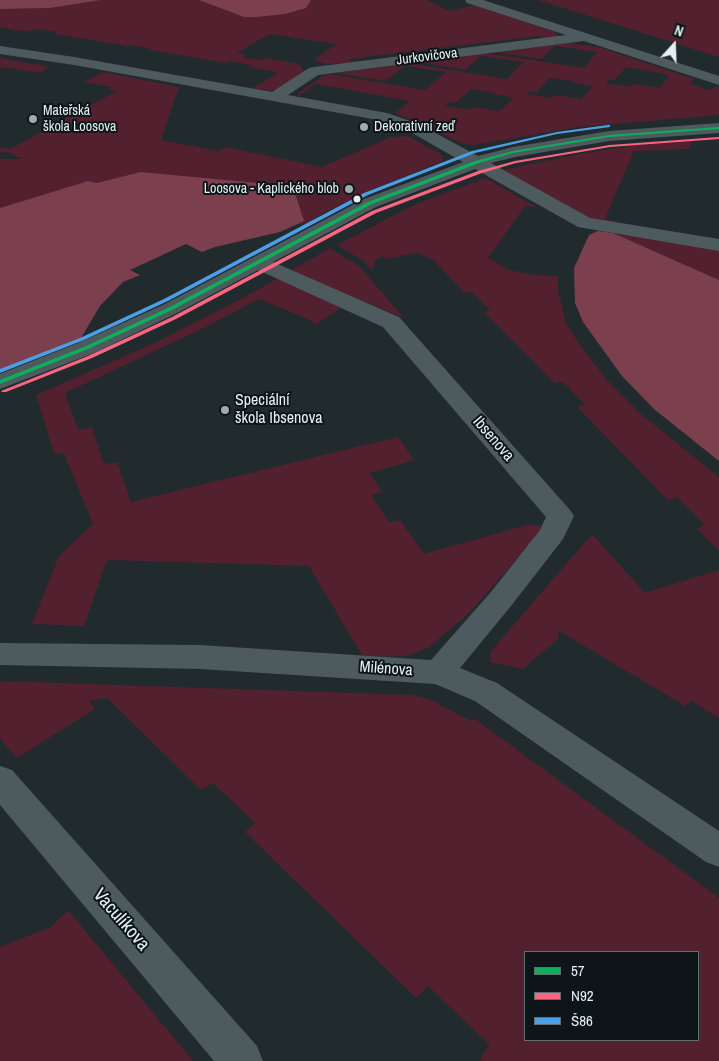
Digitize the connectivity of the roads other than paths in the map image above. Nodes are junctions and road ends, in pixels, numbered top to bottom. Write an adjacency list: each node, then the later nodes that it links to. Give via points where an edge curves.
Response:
1 (472, 0): 2 (street, Jurkovičova)
2 (586, 38): 4 (street, Jurkovičova); 5 (street, Jurkovičova, via 314,71)
3 (0, 50): 5 (street)
4 (719, 81)
5 (275, 97): 7 (street, via 381,116 413,127)
6 (719, 128): 7 (street, via 609,136 513,152)
7 (477, 162): 8 (street, via 585,222); 9 (street, via 370,203)
8 (719, 245)
9 (259, 263): 10 (street, via 86,348); 12 (street, Ibsenova, via 392,322 560,516 553,533)
10 (0, 382)
11 (0, 654): 12 (street, Milénova, via 200,657)
12 (439, 672): 14 (street, Milénova, via 486,692)
13 (0, 780): 15 (street, Vaculíkova)
14 (719, 851)
15 (242, 1061)

